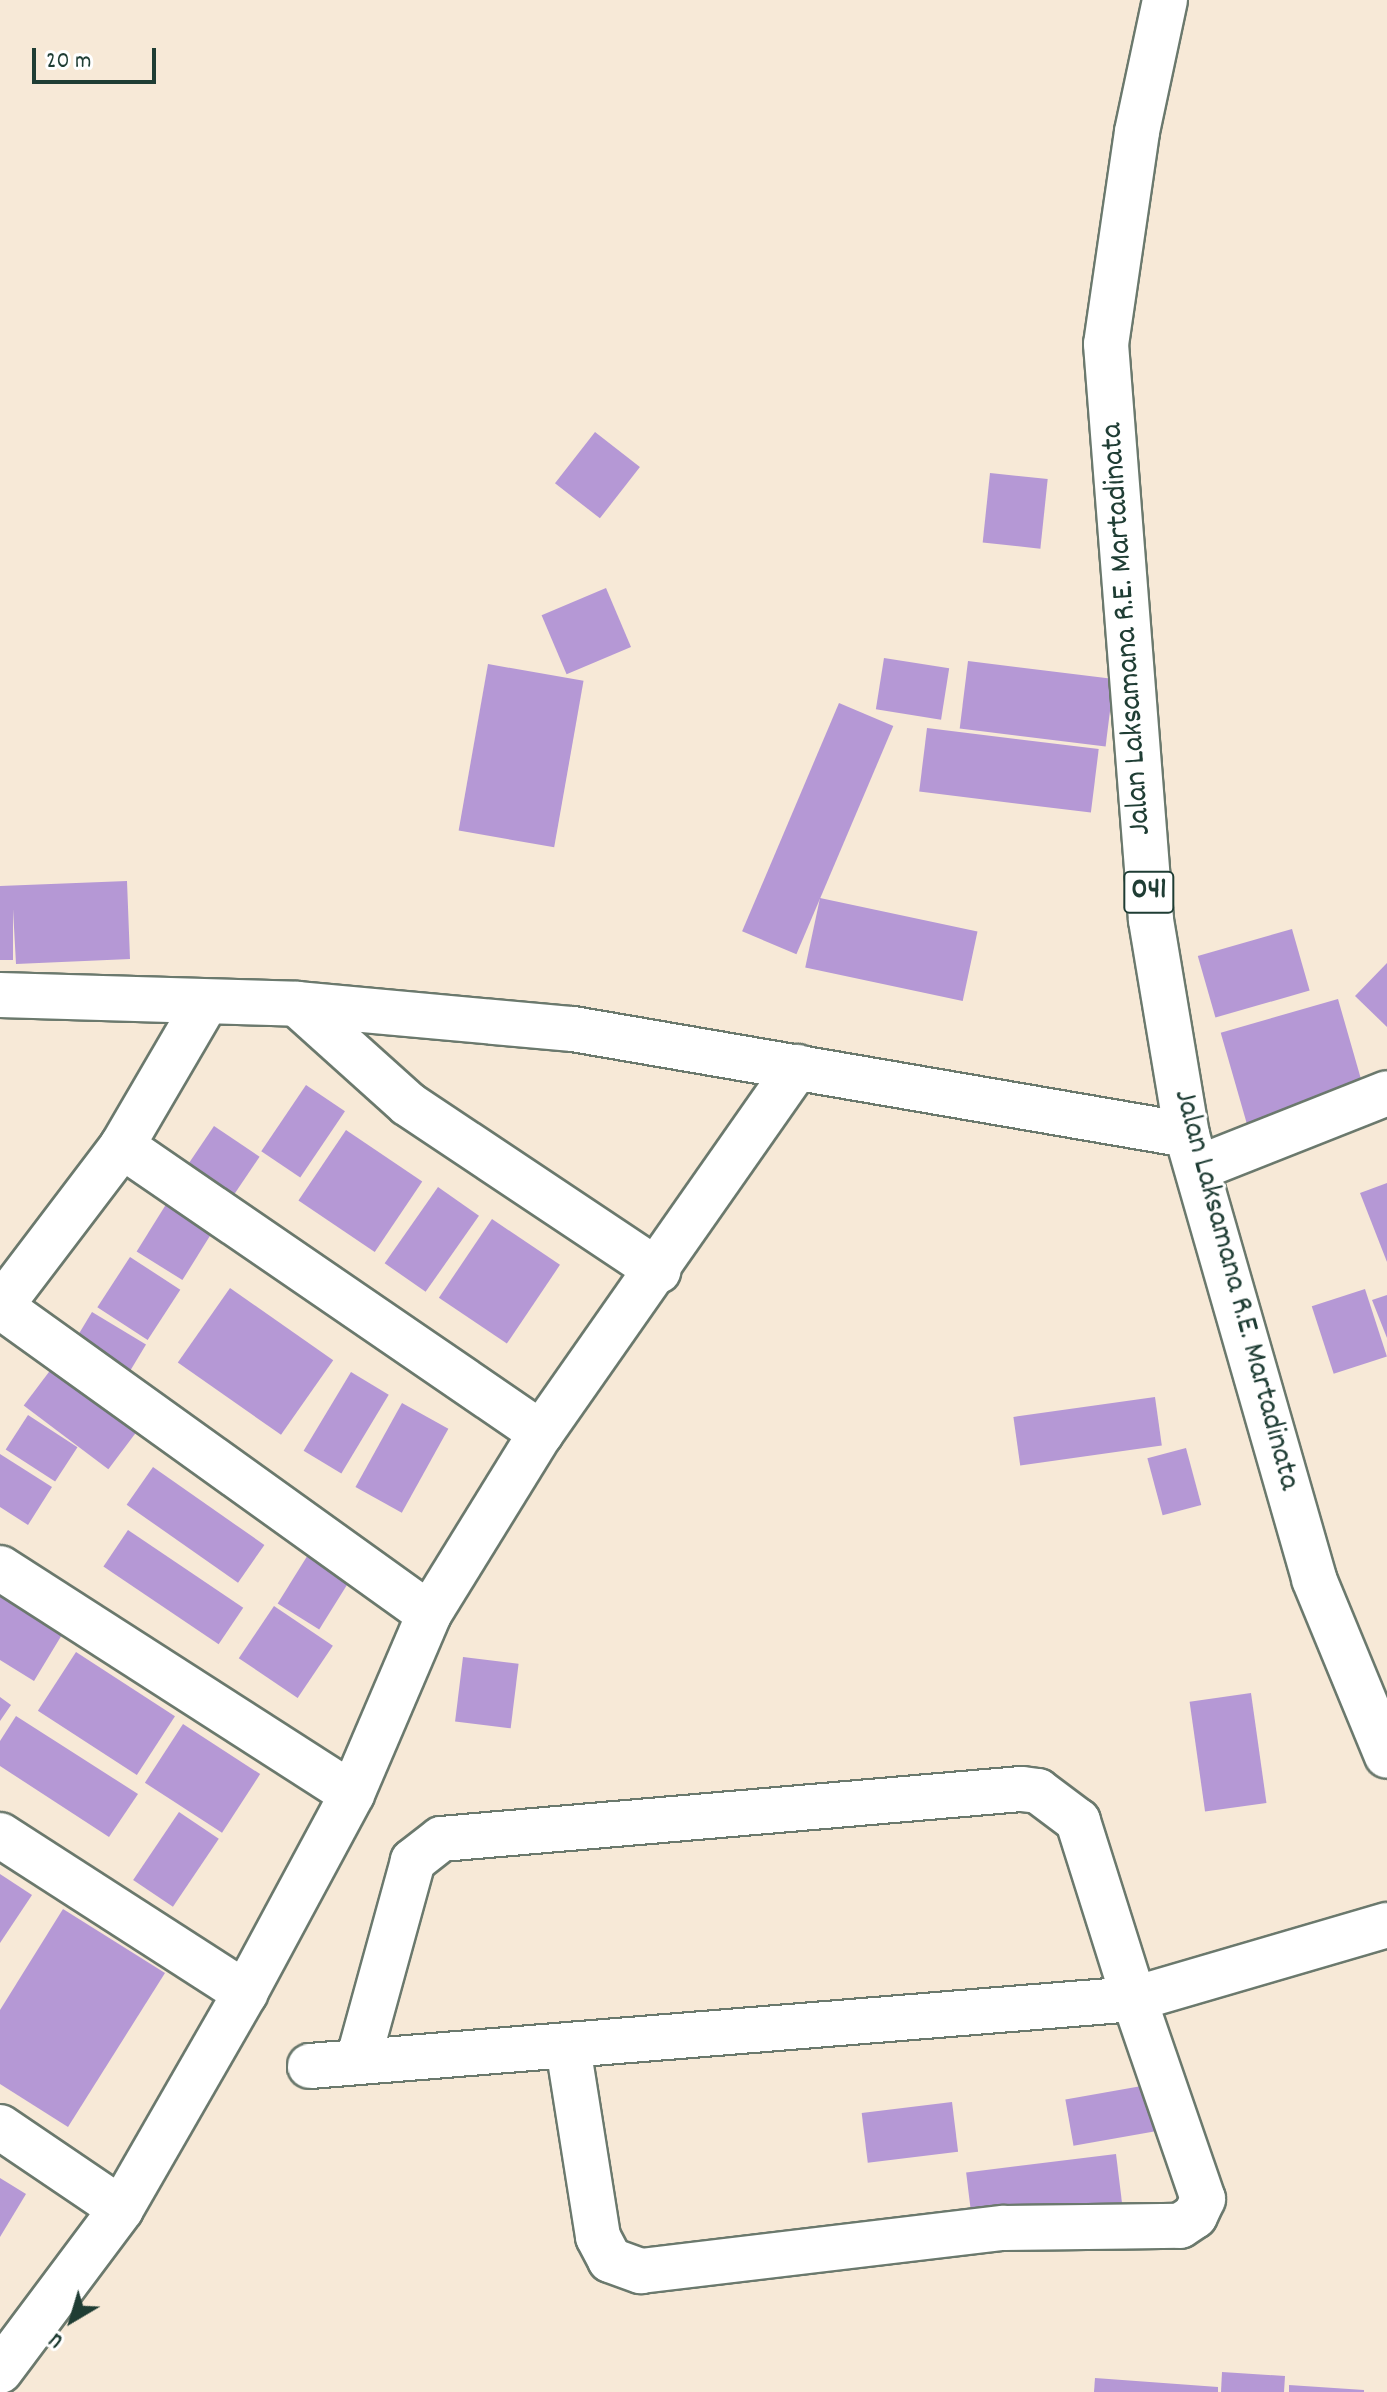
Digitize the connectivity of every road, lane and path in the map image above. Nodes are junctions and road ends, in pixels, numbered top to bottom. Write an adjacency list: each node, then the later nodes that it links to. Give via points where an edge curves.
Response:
1 (1165, 0): 8 (street, Jalan Laksamana R.E. Martadinata / 041, via 1137,132 1106,344 1151,920)
2 (0, 995): 3 (street)
3 (205, 1004): 4 (street); 7 (street)
4 (297, 1004): 5 (street, via 573,1029); 9 (street, via 408,1104)
5 (797, 1067): 8 (street); 9 (street)
6 (1387, 1093): 8 (street)
7 (122, 1146): 10 (street); 11 (street)
8 (1193, 1152): 14 (street, Jalan Laksamana R.E. Martadinata / 041, via 1314,1579)
9 (658, 1271): 11 (street)
10 (0, 1307): 13 (street)
11 (541, 1433): 13 (street)
12 (0, 1568): 15 (street)
13 (429, 1614): 15 (street)
14 (1387, 1756)
15 (352, 1794): 18 (street)
16 (0, 1835): 18 (street)
17 (1387, 1925): 19 (street)
18 (245, 1993): 24 (street)
19 (1134, 1999): 20 (street); 20 (street, via 1203,2199 1195,2216 1180,2226 1004,2228 641,2271 610,2260 598,2237); 21 (street, via 1078,1821 1038,1791 1021,1789 441,1839 413,1861)
20 (568, 2047): 21 (street)
21 (358, 2061): 22 (street)
22 (310, 2066)
23 (0, 2127): 24 (street)
24 (121, 2209): 25 (street)
25 (0, 2371)

